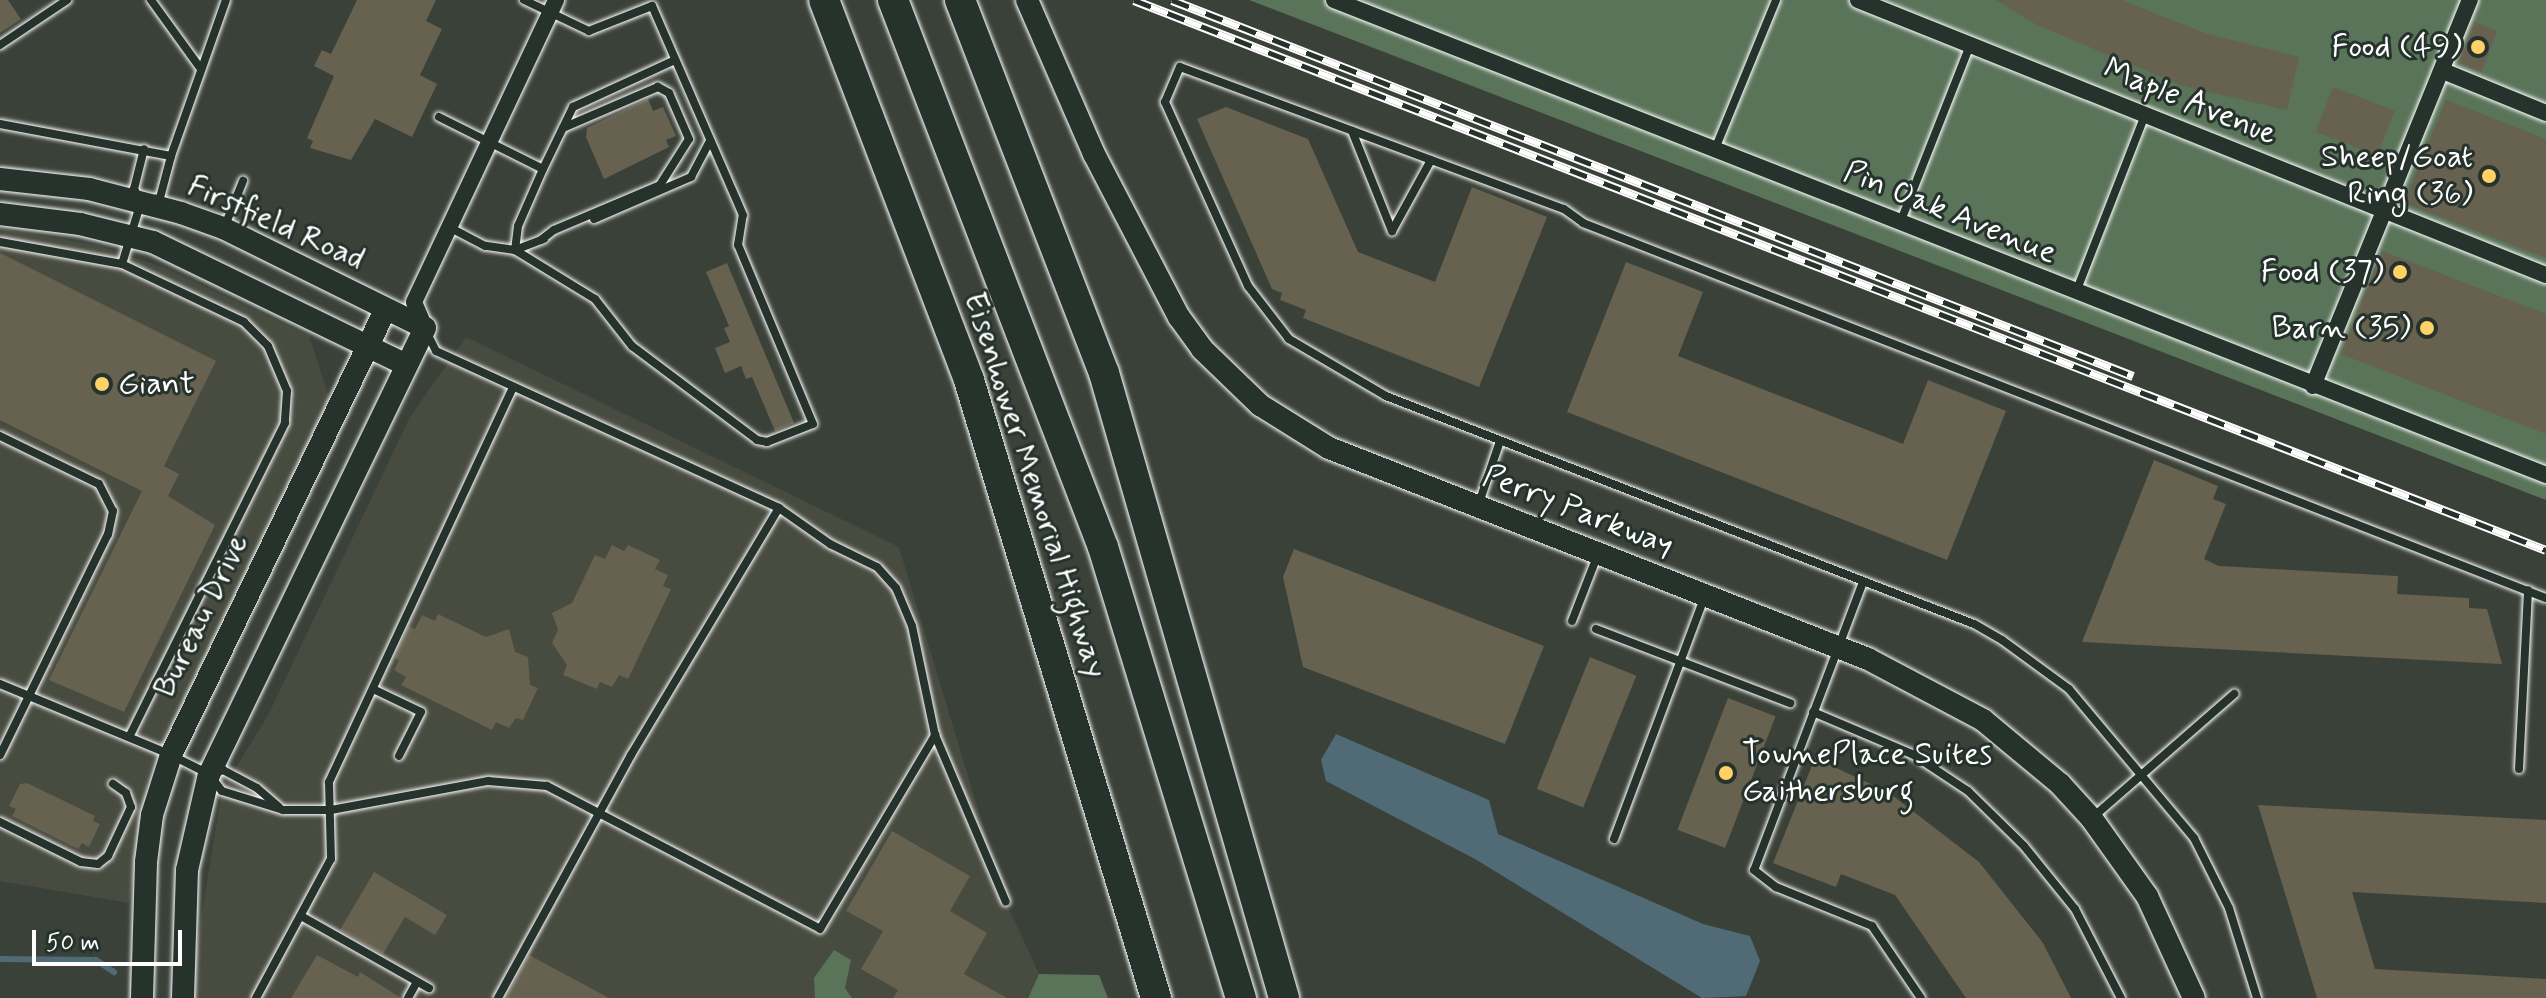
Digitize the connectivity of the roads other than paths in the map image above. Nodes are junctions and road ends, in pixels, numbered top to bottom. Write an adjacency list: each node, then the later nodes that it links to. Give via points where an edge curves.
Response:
1 (67, 0): 15 (lane)
2 (151, 0): 18 (lane)
3 (226, 0): 18 (lane)
4 (524, 0): 14 (lane)
5 (824, 0): 100 (highway, Eisenhower Memorial Highway, via 969,380)
6 (893, 0): 101 (highway, via 1103,547)
7 (960, 0): 102 (highway, via 1104,373)
8 (1027, 0): 59 (street, Perry Parkway, via 1094,154 1179,317 1202,349 1260,405 1329,448)
9 (1334, 0): 29 (street, Pin Oak Avenue)
10 (1776, 0): 29 (lane)
11 (1858, 0): 13 (street, Maple Avenue)
12 (2470, 0): 19 (street)
13 (1886, 5): 16 (street, Maple Avenue)
14 (554, 6): 17 (lane, via 589,31 652,6); 27 (street)
15 (0, 45)
16 (1970, 45): 21 (street, Maple Avenue); 38 (lane)
17 (675, 60): 24 (lane, via 583,99); 26 (lane)
18 (201, 69): 30 (lane)
19 (2443, 71): 20 (street); 36 (street)
20 (2546, 113)
21 (2146, 115): 36 (street, Maple Avenue); 47 (lane)
22 (439, 117): 27 (lane)
23 (0, 124): 28 (lane)
24 (563, 128): 32 (lane); 42 (lane, via 658,87 669,93 689,139 660,185)
25 (1352, 131): 31 (lane); 31 (lane, via 1392,231); 57 (lane, via 1180,67 1165,102 1248,286 1289,339 1386,396)
26 (710, 141): 42 (lane, via 702,163 671,189); 44 (lane, via 743,215 738,245 813,424 767,442 757,440 632,346 595,299)
27 (489, 144): 32 (lane); 39 (street)
28 (144, 149): 30 (lane); 35 (lane, via 134,189)
29 (1715, 150): 38 (street, Pin Oak Avenue)
30 (171, 156): 35 (lane, via 160,198)
31 (1431, 160): 63 (lane)
32 (543, 169): 44 (lane, via 518,226)
33 (0, 179): 35 (street, Firstfield Road)
34 (243, 181): 40 (lane)
35 (141, 202): 40 (street, Firstfield Road); 41 (lane)
36 (2384, 209): 46 (street, Maple Avenue); 54 (street)
37 (0, 214): 41 (street, Firstfield Road)
38 (1900, 223): 47 (street, Pin Oak Avenue)
39 (449, 227): 44 (lane, via 485,246); 48 (street)
40 (223, 228): 49 (street, Firstfield Road)
41 (131, 236): 45 (lane); 51 (street, Firstfield Road, via 185,255)
42 (541, 240): 44 (lane)
43 (0, 242): 45 (lane)
44 (515, 250)
45 (122, 264): 76 (lane, via 254,328 274,357 289,406)
46 (2546, 275)
47 (2076, 293): 54 (street, Pin Oak Avenue)
48 (414, 302): 49 (street); 50 (street)
49 (386, 309): 50 (street, Firstfield Road); 51 (street, Bureau Drive)
50 (425, 328): 52 (lane); 53 (street)
51 (367, 346): 53 (street, Firstfield Road); 79 (street, Bureau Drive)
52 (436, 351): 53 (lane); 55 (lane)
53 (406, 365): 82 (street)
54 (2313, 386): 58 (street, Pin Oak Avenue)
55 (512, 389): 60 (lane); 71 (lane)
56 (0, 436): 73 (lane, via 99,484 112,503 108,534)
57 (1500, 441): 59 (lane); 62 (lane)
58 (2546, 475)
59 (1478, 506): 61 (street, Perry Parkway)
60 (779, 508): 77 (lane, via 830,544 877,567 896,588 912,626); 87 (lane)
61 (1598, 553): 64 (street, Perry Parkway); 66 (lane)
62 (1863, 582): 68 (lane); 83 (lane, via 2002,640 2069,689)
63 (2528, 590): 65 (lane); 81 (lane)
64 (1705, 595): 68 (street, Perry Parkway); 69 (lane)
65 (2546, 598)
66 (1572, 621)
67 (1596, 629): 69 (lane)
68 (1838, 647): 75 (lane); 88 (street, Perry Parkway, via 1938,692 1983,720 2060,784)
69 (1680, 661): 74 (lane); 90 (lane)
70 (0, 684): 73 (lane)
71 (373, 689): 80 (lane, via 421,712); 86 (lane, via 329,782)
72 (2234, 694): 83 (lane)
73 (29, 696): 76 (lane); 78 (lane)
74 (1790, 703)
75 (1813, 712): 103 (lane, via 1754,870 1776,887 1872,926); 104 (lane, via 1912,754 1968,791 2024,846 2075,909)
76 (130, 735): 79 (lane)
77 (935, 735): 87 (lane, via 820,929); 91 (lane)
78 (0, 755)
79 (171, 755): 82 (lane); 95 (street, Bureau Drive, via 152,815 146,862)
80 (399, 756)
81 (2519, 769)
82 (209, 774): 85 (lane, via 222,791); 85 (lane, via 223,770); 96 (street, via 187,870)
83 (2145, 774): 88 (lane); 106 (lane, via 2194,838 2229,908)
84 (113, 784): 89 (lane, via 126,793 131,807 108,856 98,864 81,862)
85 (283, 810): 86 (lane)
86 (331, 810): 87 (lane, via 459,785 521,780); 92 (lane, via 331,859)
87 (603, 811): 99 (lane)
88 (2092, 819): 105 (street, Perry Parkway, via 2147,896)
89 (0, 822)
90 (1614, 839)
91 (1006, 902)
92 (301, 916): 93 (lane); 97 (lane)
93 (417, 982): 94 (lane); 98 (lane)
94 (429, 988)
95 (142, 998)
96 (183, 998)
97 (256, 998)
98 (408, 998)
99 (498, 998)
100 (1156, 998)
101 (1241, 998)
102 (1284, 998)
103 (1921, 998)
104 (2121, 998)
105 (2194, 998)
106 (2257, 998)

